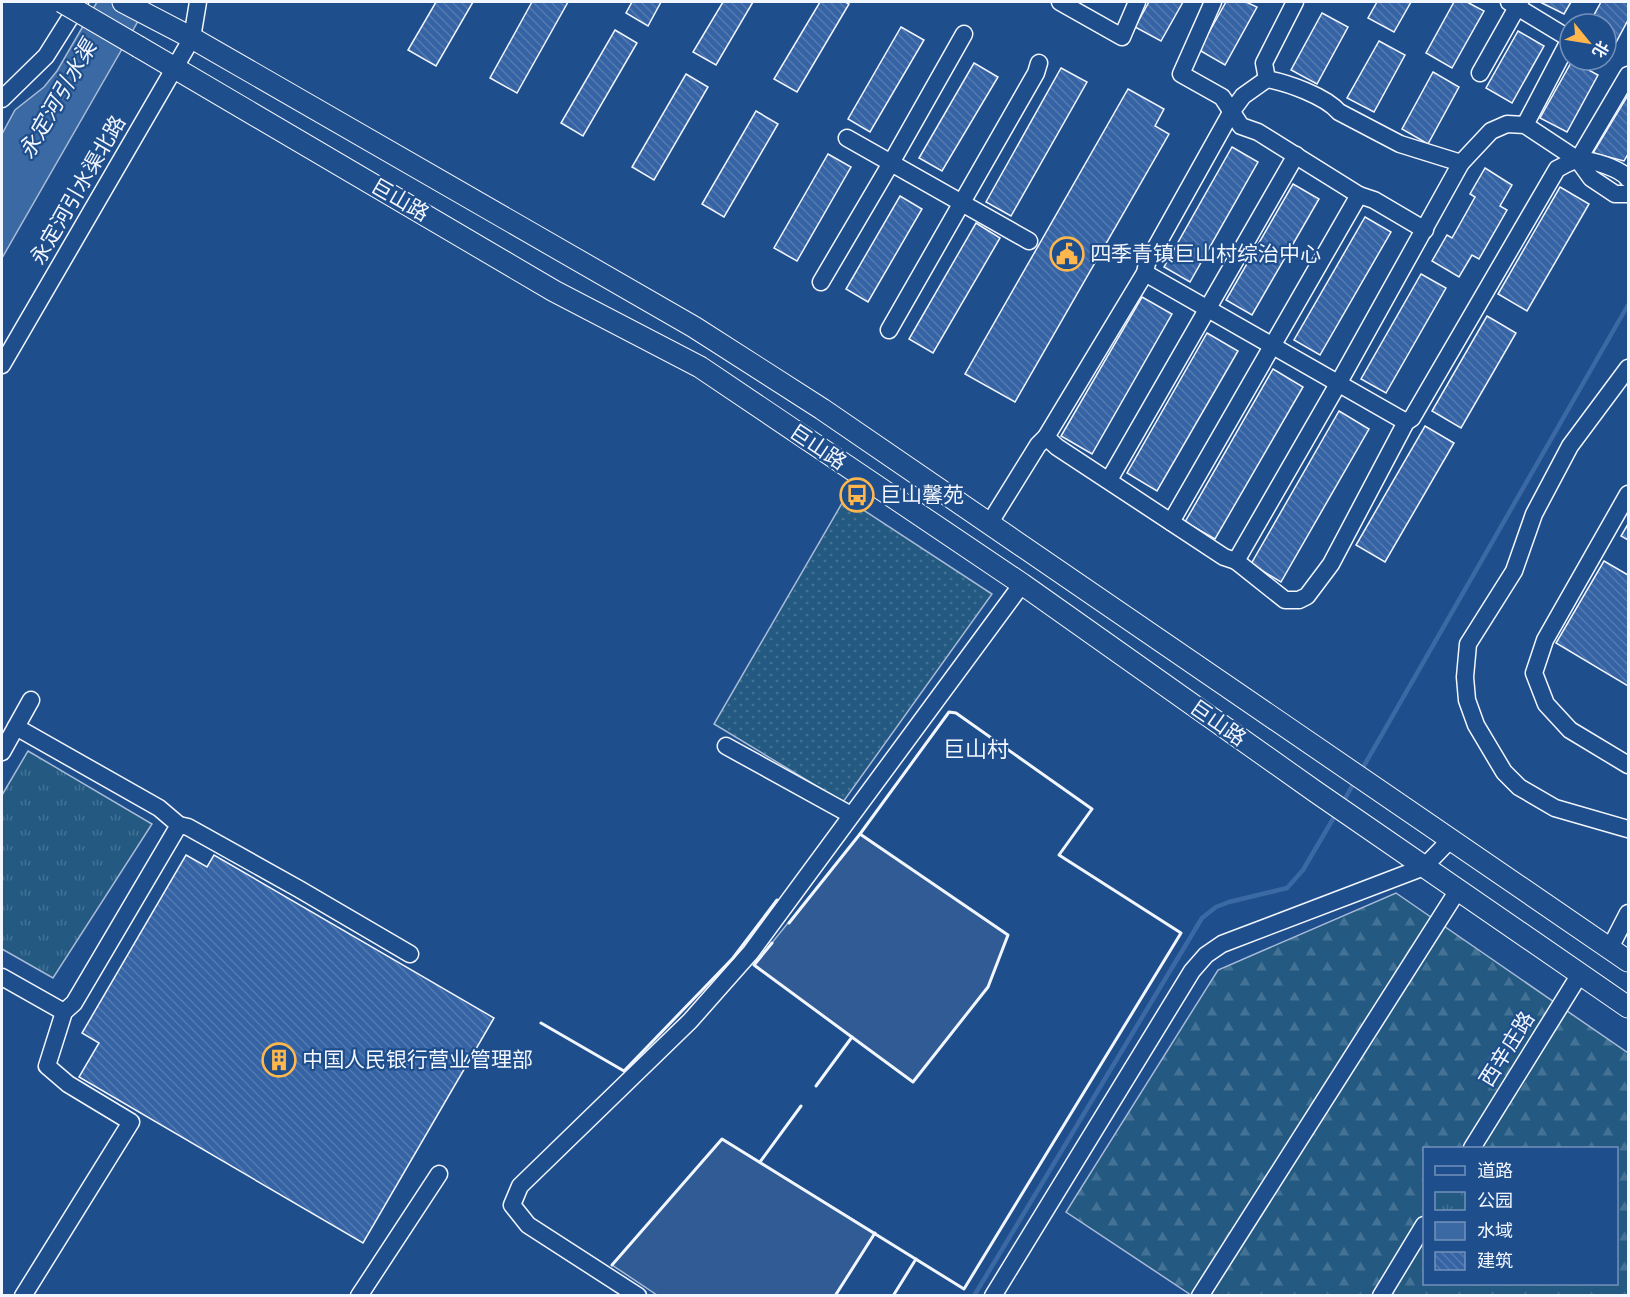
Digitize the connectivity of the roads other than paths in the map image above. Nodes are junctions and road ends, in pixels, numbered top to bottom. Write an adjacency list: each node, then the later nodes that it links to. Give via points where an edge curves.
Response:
1 (62, 2): 13 (main road, 巨山路, bridge)
2 (80, 2): 17 (street, via 46,56)
3 (123, 2): 11 (main road, 巨山路)
4 (198, 2): 11 (street, 永定河引水渠北路)
5 (1061, 2): 6 (street, via 1122,38)
6 (1137, 2)
7 (1214, 2): 18 (street, via 1181,74 1222,97)
8 (1295, 2): 16 (street, via 1264,63)
9 (1516, 3): 14 (street); 19 (street, via 1570,39)
10 (964, 34): 23 (street)
11 (192, 38): 13 (street, 永定河引水渠北路); 44 (main road, 巨山路, via 694,327)
12 (1039, 63): 28 (street)
13 (175, 69): 36 (street, 永定河引水渠北路); 46 (main road, 巨山路, via 554,291 700,367)
14 (1480, 73)
15 (1629, 75): 22 (street)
16 (1267, 79): 18 (street, via 1243,96); 24 (street, via 1333,105 1400,144)
17 (2, 99)
18 (1232, 111): 21 (street, via 1241,126); 31 (street)
19 (1525, 125): 22 (street); 24 (street, via 1507,124 1491,131)
20 (847, 138): 23 (street)
21 (1296, 155): 27 (street); 33 (street)
22 (1578, 160): 25 (street, via 1600,164); 26 (street, via 1591,178 1616,194); 39 (street, via 1557,169)
23 (891, 163): 28 (street); 32 (street)
24 (1461, 163): 29 (street)
25 (1629, 179)
26 (1629, 194)
27 (1359, 195): 29 (street); 35 (street)
28 (962, 203): 30 (street); 34 (street)
29 (1425, 230): 38 (street)
30 (1029, 241)
31 (1144, 273): 33 (street); 40 (street)
32 (820, 282)
33 (1207, 309): 35 (street); 41 (street)
34 (889, 330)
35 (1272, 345): 38 (street); 43 (street)
36 (2, 365)
37 (1629, 368): 54 (street, via 1570,446 1534,514 1514,571 1468,644 1465,677 1467,700 1476,724 1504,772 1519,788 1555,808)
38 (1338, 384): 39 (street); 45 (street)
39 (1406, 423): 45 (street, via 1331,564 1307,596 1285,600)
40 (1046, 437): 41 (street); 44 (street)
41 (1108, 480): 43 (street)
42 (1629, 494): 51 (street, via 1545,640 1534,673 1546,704 1570,730)
43 (1171, 522): 45 (street)
44 (989, 524): 55 (main road, 巨山路)
45 (1236, 561)
46 (1022, 584): 52 (street); 56 (main road, 巨山路)
47 (31, 700): 48 (street)
48 (16, 727): 50 (street); 53 (street, via 159,808)
49 (726, 746): 52 (street)
50 (2, 752)
51 (1629, 765)
52 (851, 816): 71 (street, via 751,952 690,1021 520,1186 512,1205 528,1226)
53 (179, 825): 60 (street); 65 (street, via 74,1004)
54 (1629, 829)
55 (1450, 840): 56 (street); 59 (main road, 巨山路)
56 (1424, 867): 57 (main road, 巨山路); 72 (street, via 1233,939 1206,955 1192,971)
57 (1458, 890): 62 (main road, 巨山路); 73 (street)
58 (1629, 913): 59 (street)
59 (1610, 948): 61 (main road, 巨山路)
60 (410, 954)
61 (1629, 961)
62 (1580, 974): 64 (main road, 巨山路); 66 (street, 西辛庄路)
63 (2, 977): 65 (street)
64 (1629, 1007)
65 (64, 1012): 70 (street, via 47,1066 68,1084 131,1122)
66 (1473, 1147)
67 (440, 1174): 69 (street)
68 (1423, 1228): 74 (street)
69 (361, 1295)
70 (23, 1296)
71 (638, 1296)
72 (993, 1296)
73 (1200, 1296)
74 (1381, 1296)

